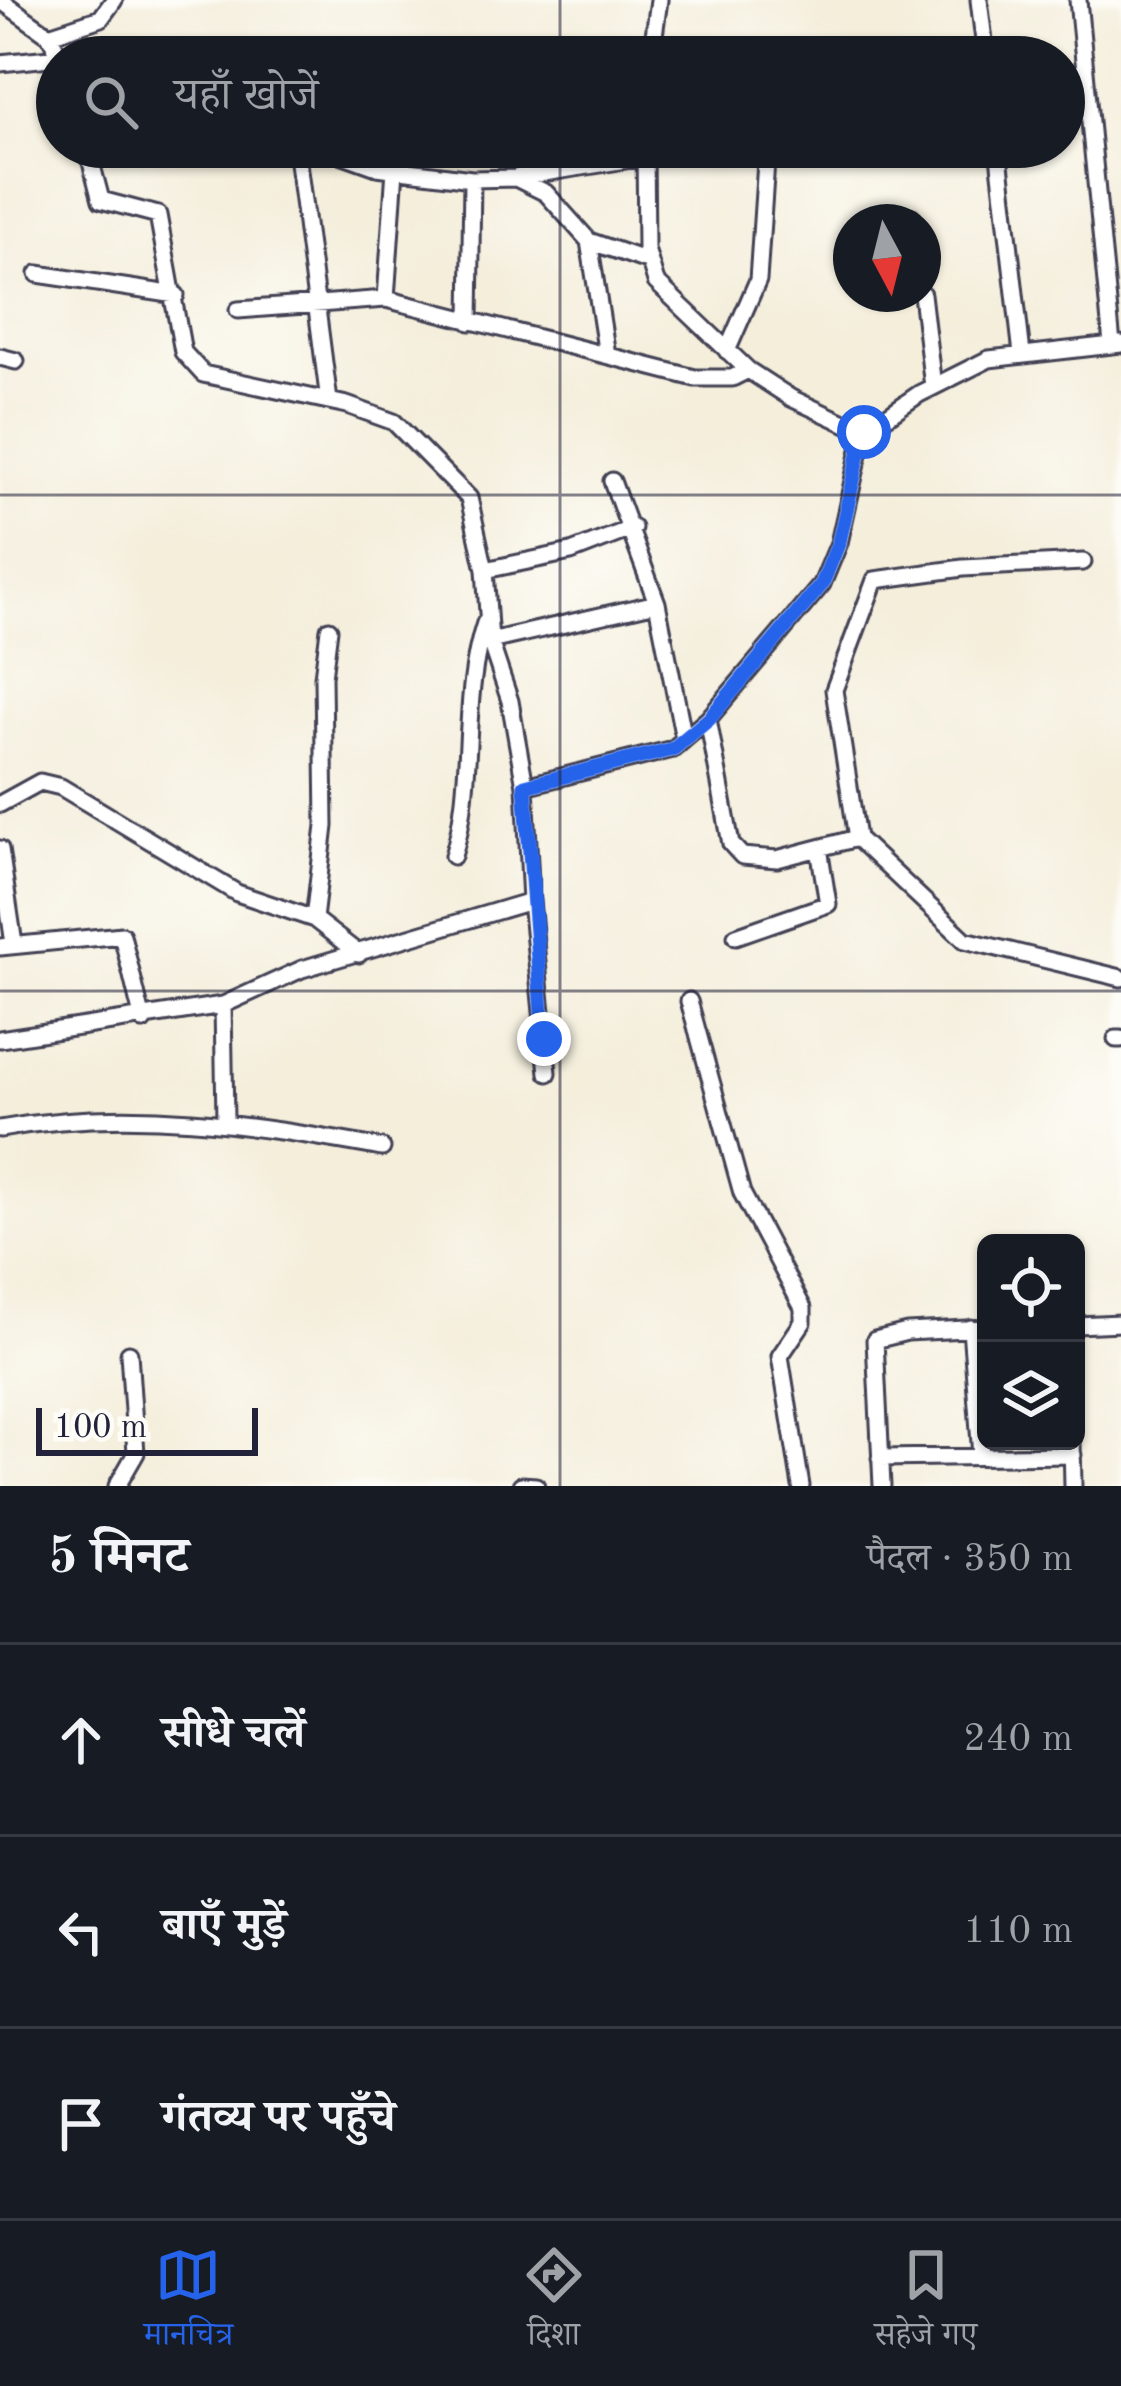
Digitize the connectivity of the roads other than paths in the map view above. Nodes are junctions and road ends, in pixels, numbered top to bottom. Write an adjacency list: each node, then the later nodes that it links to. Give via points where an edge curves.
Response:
1 (0, 0): 6 (street)
2 (114, 0): 6 (street, via 101,18)
3 (659, 0): 7 (street)
4 (979, 0): 8 (street)
5 (1078, 0): 9 (street)
6 (49, 35)
7 (654, 36)
8 (983, 36)
9 (1082, 36)
10 (36, 59): 11 (street)
11 (0, 62)
12 (1085, 62): 32 (street)
13 (93, 168): 26 (street, via 101,200 158,214)
14 (299, 168): 28 (street)
15 (392, 168): 20 (street)
16 (566, 168): 22 (street)
17 (646, 168): 24 (street)
18 (766, 168): 33 (street, via 758,280)
19 (1000, 168): 34 (street)
20 (395, 169): 21 (street); 27 (street)
21 (472, 178): 22 (street); 31 (street)
22 (516, 178): 23 (street, via 546,193)
23 (589, 241): 24 (street); 35 (street)
24 (650, 262): 33 (street, via 656,282)
25 (38, 274): 26 (street)
26 (176, 295): 38 (street, via 183,352 203,374)
27 (386, 299): 28 (street); 31 (street)
28 (315, 301): 29 (street); 38 (street)
29 (238, 310)
30 (924, 312): 37 (street)
31 (470, 322): 35 (street)
32 (1117, 344): 34 (street)
33 (727, 351): 36 (street)
34 (1022, 354): 37 (street, via 989,359)
35 (607, 355): 36 (street, via 716,381)
36 (748, 370): 39 (street)
37 (933, 387): 39 (street)
38 (329, 401): 43 (street, via 394,422 448,473 469,498)
39 (864, 432): 48 (street, via 822,584)
40 (612, 481): 41 (street)
41 (633, 528): 43 (street, via 571,552); 44 (street)
42 (1083, 562): 52 (street, via 875,580 834,690)
43 (485, 570): 45 (street)
44 (657, 603): 47 (street); 49 (street)
45 (488, 614): 47 (street); 54 (street, via 471,669)
46 (329, 629): 57 (street, via 326,826)
47 (490, 641): 50 (street)
48 (709, 719): 49 (street); 53 (street, via 731,844 755,860)
49 (685, 739): 50 (street, via 644,758)
50 (525, 786): 56 (street)
51 (0, 804): 57 (street, via 52,783 237,893)
52 (857, 838): 53 (street); 61 (street, via 965,940)
53 (819, 848): 58 (street, via 828,904)
54 (454, 856)
55 (1, 858): 59 (street)
56 (531, 902): 60 (street); 66 (street)
57 (314, 920): 60 (street)
58 (736, 936)
59 (7, 945): 64 (street, via 122,935)
60 (359, 954): 63 (street, via 302,969)
61 (1121, 978)
62 (688, 1001): 82 (street, via 742,1193 803,1308 803,1322 780,1356)
63 (224, 1005): 64 (street); 67 (street)
64 (143, 1021): 65 (street)
65 (0, 1039)
66 (548, 1073)
67 (225, 1120): 68 (street, via 98,1115); 69 (street)
68 (0, 1129)
69 (382, 1148)
70 (1121, 1323): 71 (street)
71 (1085, 1325)
72 (977, 1328): 78 (street, via 875,1340)
73 (979, 1342): 77 (street)
74 (129, 1353): 80 (street, via 136,1453)
75 (1050, 1450): 77 (street)
76 (1073, 1450): 84 (street)
77 (981, 1456): 78 (street)
78 (880, 1458): 83 (street)
79 (521, 1485): 81 (street)
80 (117, 1486)
81 (536, 1486)
82 (802, 1486)
83 (882, 1486)
84 (1073, 1486)

